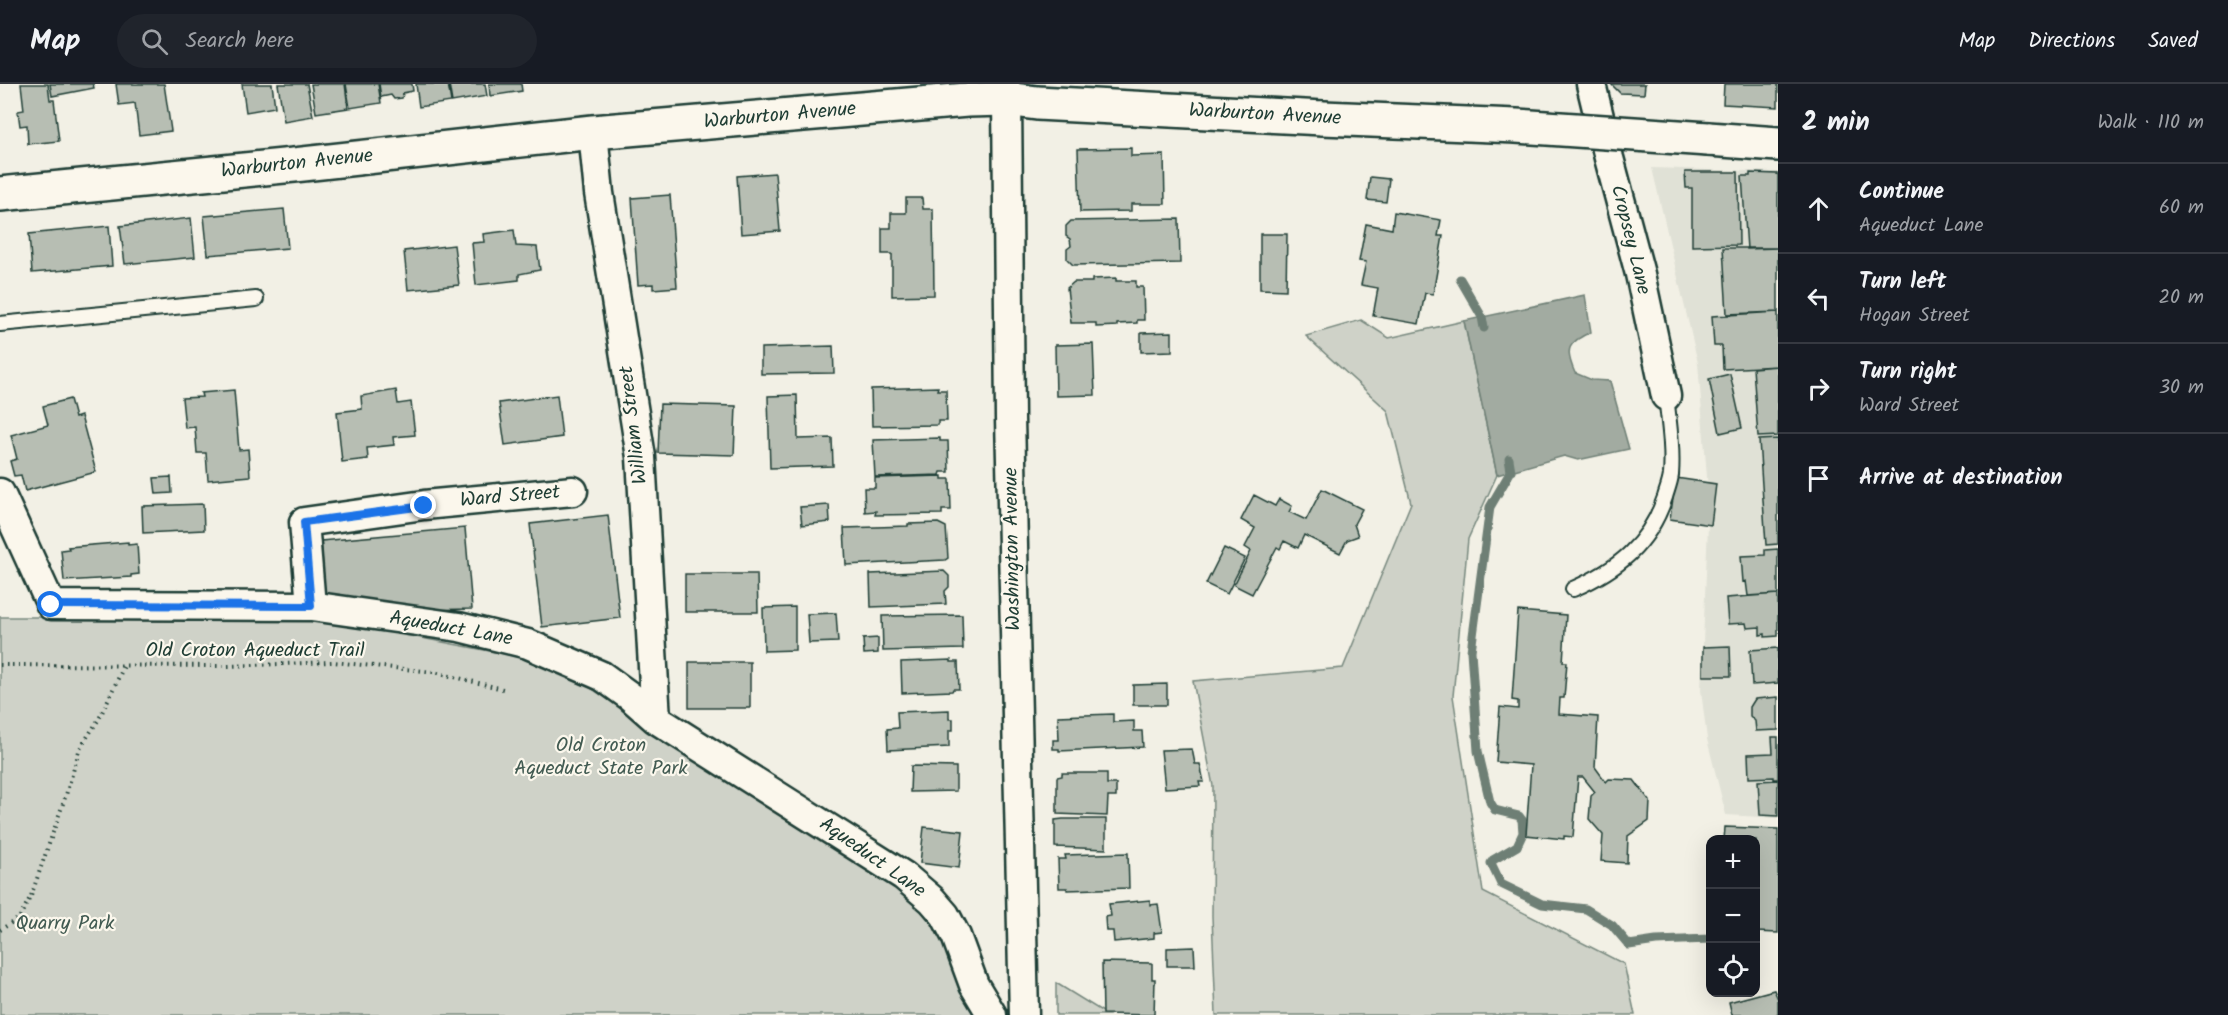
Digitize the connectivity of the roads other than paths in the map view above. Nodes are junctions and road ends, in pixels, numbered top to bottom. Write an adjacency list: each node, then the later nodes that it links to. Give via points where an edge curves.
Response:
1 (1591, 84): 8 (street, Cropsey Lane, via 1640,274)
2 (1006, 92): 3 (street, Warburton Avenue, via 955,101); 4 (street, Warburton Avenue, bridge, via 1036,103 1516,126); 15 (street, Washington Avenue)
3 (593, 132): 5 (street, Warburton Avenue); 13 (street, William Street, via 641,457)
4 (1778, 144)
5 (0, 194)
6 (256, 299): 7 (lane)
7 (0, 324)
8 (1666, 396): 11 (lane, via 1671,478 1659,516 1643,542 1595,579)
9 (573, 491): 12 (street, Ward Street, via 304,522)
10 (0, 493): 12 (street, Aqueduct Lane, via 51,605)
11 (1573, 589)
12 (311, 606): 13 (street, Aqueduct Lane, via 459,627 528,644 602,676)
13 (656, 720): 14 (street, Aqueduct Lane, via 894,870 932,900 951,925 974,985)
14 (992, 1015)
15 (1024, 1015)

